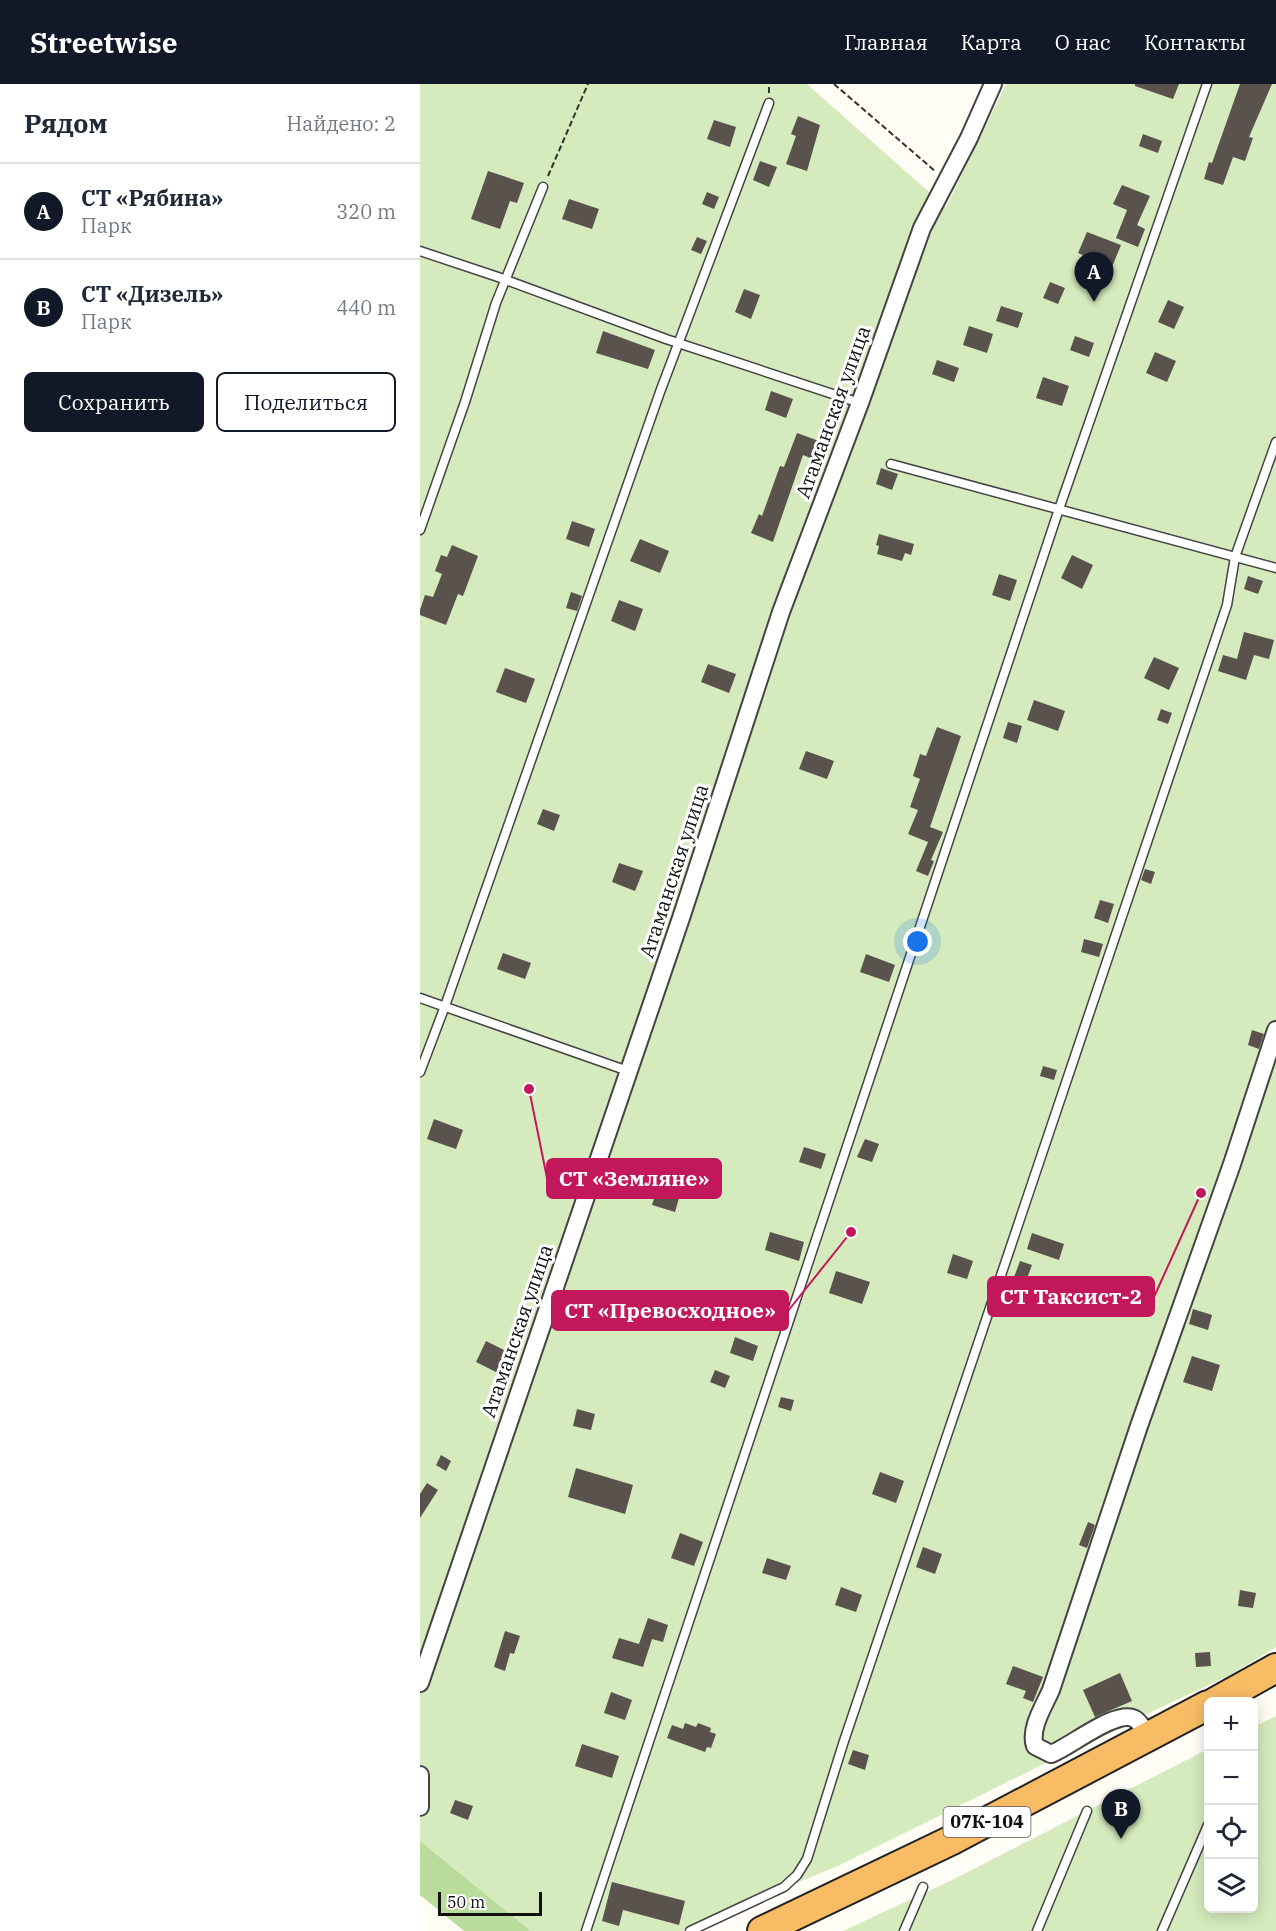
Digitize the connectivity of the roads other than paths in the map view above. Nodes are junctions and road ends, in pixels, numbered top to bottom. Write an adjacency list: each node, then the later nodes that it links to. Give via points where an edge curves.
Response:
1 (993, 84): 7 (street, Атаманская улица, via 922,228)
2 (1207, 84): 10 (lane)
3 (769, 103): 15 (lane, via 660,392)
4 (543, 187): 6 (lane)
5 (420, 251): 6 (lane)
6 (505, 280): 7 (lane, via 666,339); 11 (lane)
7 (860, 403): 17 (street, Атаманская улица, via 781,612)
8 (1276, 442): 12 (lane)
9 (891, 465): 10 (lane)
10 (1059, 509): 12 (lane); 29 (lane)
11 (420, 530)
12 (1235, 556): 13 (lane); 30 (lane, via 1227,605 807,1859 784,1887)
13 (1276, 568)
14 (420, 998): 15 (lane)
15 (445, 1006): 17 (lane); 18 (lane)
16 (1276, 1030): 23 (street, via 1033,1740 1035,1746 1051,1754 1121,1716 1137,1720)
17 (628, 1071): 20 (street, Атаманская улица)
18 (420, 1072)
19 (1264, 1675): 21 (highway)
20 (420, 1683)
21 (1223, 1697)
22 (1204, 1708): 23 (highway, 07К-104)
23 (1149, 1737): 31 (highway, 07К-104, via 952,1840)
24 (420, 1778): 25 (street)
25 (420, 1807)
26 (1087, 1811): 33 (lane)
27 (1204, 1836): 34 (lane)
28 (923, 1887): 32 (lane)
29 (586, 1931)
30 (690, 1931)
31 (762, 1931)
32 (904, 1931)
33 (1037, 1931)
34 (1162, 1931)

